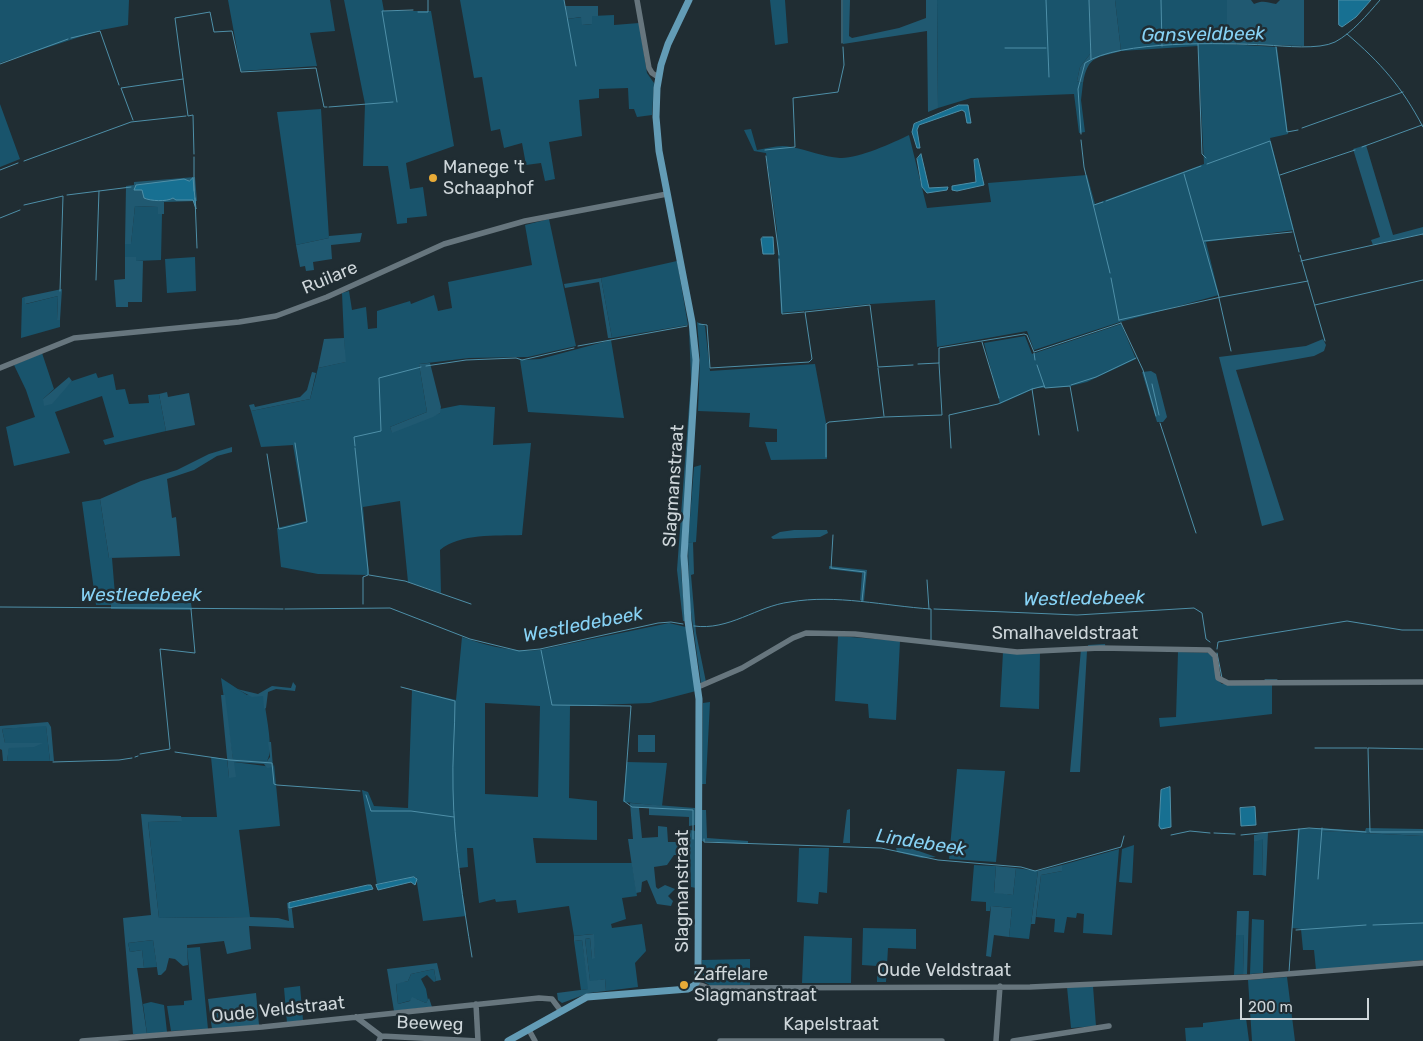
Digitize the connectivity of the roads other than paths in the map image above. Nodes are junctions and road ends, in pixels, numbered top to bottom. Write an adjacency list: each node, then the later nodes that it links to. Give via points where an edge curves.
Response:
1 (637, 0): 3 (street, via 648,68)
2 (688, 0): 3 (main road, Slagmanstraat, via 668,44)
3 (658, 77): 4 (main road, Slagmanstraat, via 656,127)
4 (667, 194): 5 (street, Ruilare, via 525,221 444,244 327,297 276,316 74,338); 7 (main road, Slagmanstraat, via 696,355 684,556 688,622)
5 (0, 368)
6 (1423, 682): 7 (street, Smalhaveldstraat, via 1228,683 1218,678 1215,656 1209,650 1100,648 1017,652 872,636 806,633 742,668)
7 (698, 687): 9 (main road, Slagmanstraat)
8 (1423, 963): 10 (street, Oude Veldstraat, via 1246,977)
9 (696, 984): 10 (street, Oude Veldstraat, via 708,988); 12 (main road, Oude Veldstraat, via 688,989 587,997)
10 (1000, 986): 23 (street)
11 (476, 1004): 12 (street, Oude Veldstraat, via 548,998); 13 (street, Oude Veldstraat); 18 (street)
12 (561, 1011): 15 (main road)
13 (356, 1017): 16 (street, Beeweg); 17 (street, Oude Veldstraat)
14 (1109, 1026): 24 (street)
15 (528, 1030): 19 (main road); 20 (street)
16 (380, 1038): 18 (street, Beeweg)
17 (82, 1041)
18 (478, 1041)
19 (508, 1041)
20 (535, 1041)
21 (720, 1041): 22 (street, Kapelstraat)
22 (942, 1041)
23 (996, 1041)
24 (1013, 1041)

